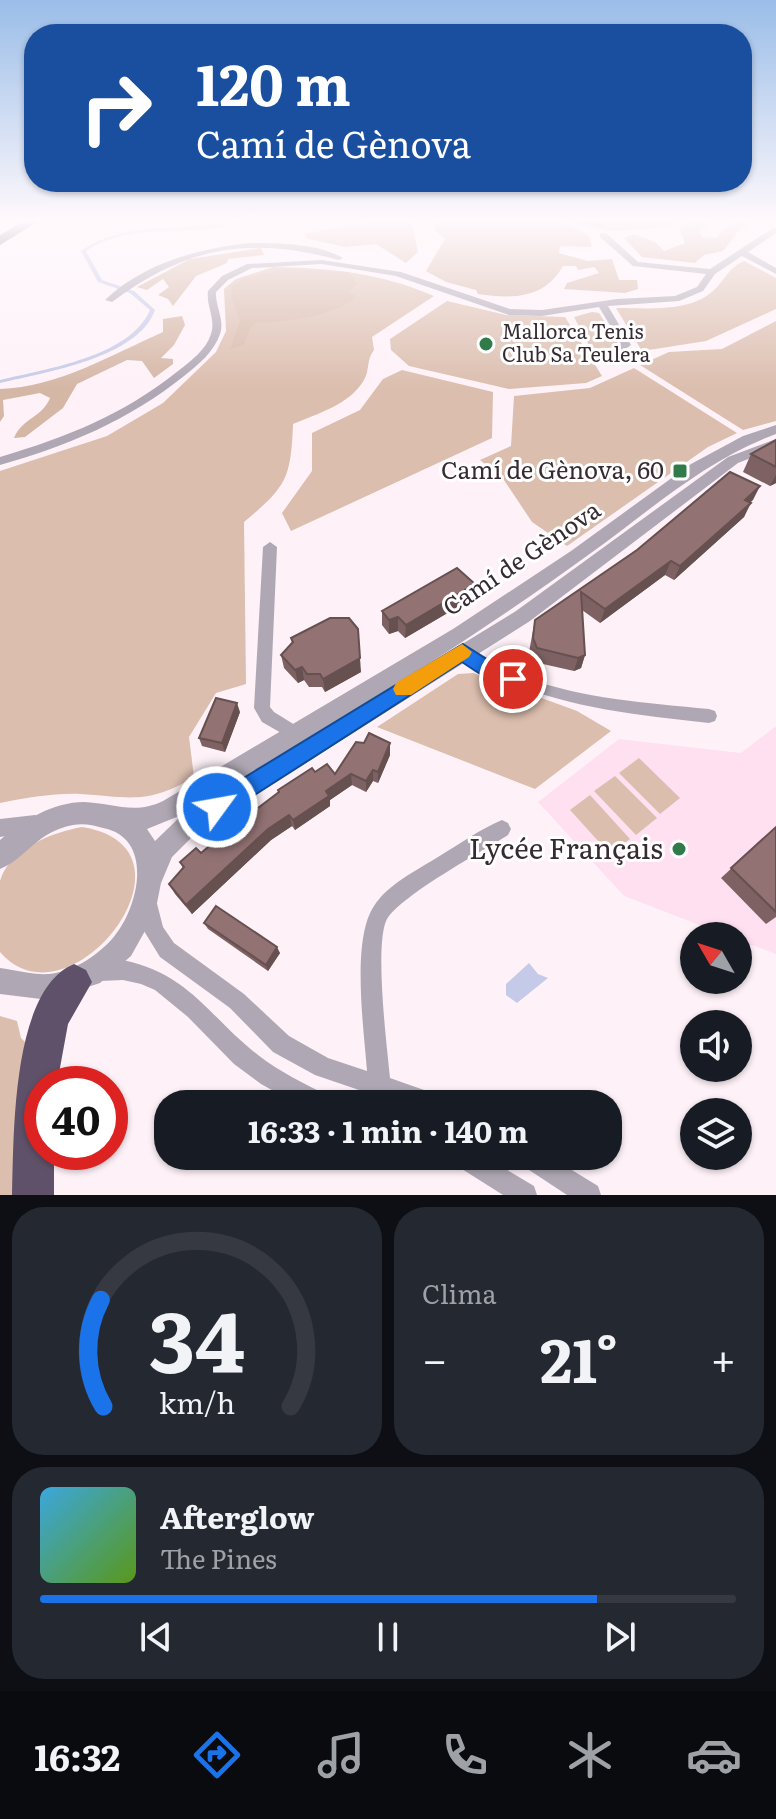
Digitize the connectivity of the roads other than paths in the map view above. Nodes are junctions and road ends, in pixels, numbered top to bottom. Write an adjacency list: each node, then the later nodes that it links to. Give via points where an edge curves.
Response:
1 (139, 277): 5 (street)
2 (228, 277): 10 (street, via 210,298 217,328 213,341 154,397 89,433)
3 (406, 277): 6 (street, via 509,312)
4 (709, 277): 6 (street, via 700,289 676,299)
5 (109, 300)
6 (602, 304): 7 (street, via 626,345)
7 (611, 356)
8 (776, 429): 14 (street, Camí de Gènova, via 734,443 702,462 515,598)
9 (776, 443): 12 (street, Camí de Gènova, via 733,460 523,616)
10 (0, 461)
11 (270, 547): 14 (street, via 262,708)
12 (463, 652): 13 (street, Camí de Gènova, via 486,668 540,689 608,705); 20 (street, Camí de Gènova, via 190,823 163,849)
13 (709, 716)
14 (297, 735): 15 (street, Camí de Gènova, via 158,815)
15 (115, 818): 16 (street, Camí de Gènova, via 89,813); 20 (street, via 143,841 151,866)
16 (47, 822): 17 (street); 19 (street)
17 (0, 828)
18 (502, 829): 23 (street, via 379,913 371,945)
19 (0, 857)
20 (150, 888): 21 (street, Camí de Gènova, via 129,939 105,964); 23 (street, via 154,931 172,954 300,1056)
21 (81, 978): 22 (street, via 27,990); 24 (street, via 121,968 155,978 201,1013 243,1057); 28 (highway, via 57,1001 45,1030)
22 (1, 981)
23 (379, 1085): 25 (street)
24 (298, 1090)
25 (393, 1090)
26 (485, 1170): 29 (street)
27 (550, 1170): 30 (street)
28 (33, 1195)
29 (525, 1195)
30 (589, 1195)

